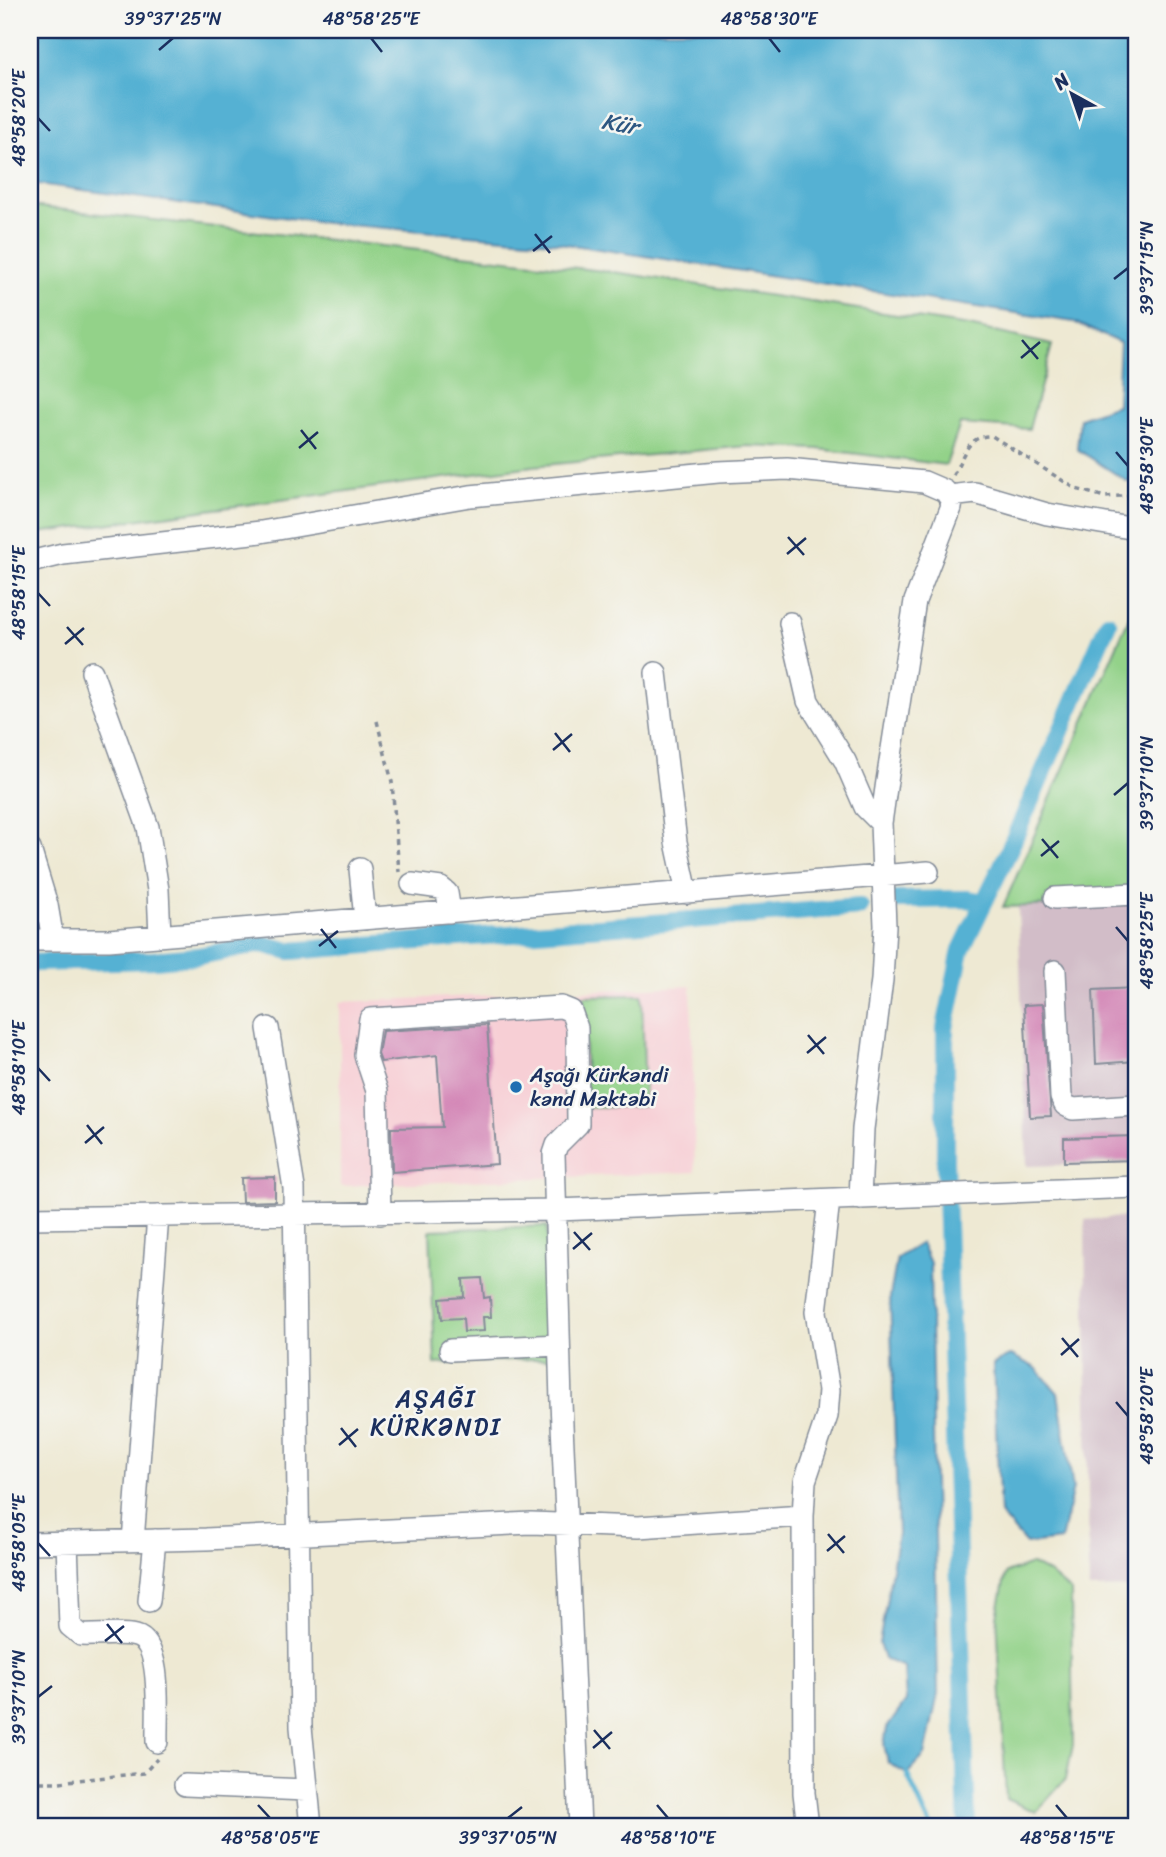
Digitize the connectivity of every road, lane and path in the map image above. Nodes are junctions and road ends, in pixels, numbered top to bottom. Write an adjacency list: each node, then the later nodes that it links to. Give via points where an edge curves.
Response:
1 (947, 493): 2 (path, via 972,440 979,435 992,436 1076,489 1105,498); 3 (street, via 975,493 1047,514); 4 (street, via 924,482 787,469 718,472 470,496 261,533 63,554); 9 (street, via 951,508 947,522 915,601)
2 (1136, 495)
3 (1136, 529)
4 (30, 562)
5 (790, 623): 9 (street, via 808,701 845,761 865,807)
6 (92, 672): 20 (street, via 148,827)
7 (656, 673): 15 (street, via 676,842)
8 (377, 720): 14 (path, via 392,782)
9 (881, 823): 13 (street)
10 (30, 849): 22 (street)
11 (360, 869): 19 (street)
12 (928, 872): 13 (street)
13 (882, 876): 15 (street); 27 (street, via 882,980 863,1129)
14 (406, 881): 18 (street, via 441,888 447,893)
15 (687, 893): 18 (street)
16 (1136, 894): 17 (street)
17 (1055, 898)
18 (450, 912): 19 (street)
19 (366, 919): 20 (street)
20 (160, 936): 22 (street)
21 (30, 940): 22 (street)
22 (53, 940)
23 (1055, 971): 25 (street, via 1065,1105 1073,1109)
24 (268, 1028): 31 (street, via 293,1172)
25 (1136, 1105)
26 (1136, 1187): 27 (street)
27 (860, 1199): 28 (street)
28 (828, 1200): 29 (street); 36 (street, via 816,1312 829,1390 827,1416 805,1481)
29 (557, 1210): 30 (street); 30 (street, via 556,1145 578,1124 575,1018 561,1007 370,1019 365,1055 377,1091); 34 (street)
30 (380, 1214): 31 (street)
31 (295, 1215): 32 (street); 38 (street)
32 (158, 1216): 33 (street); 40 (street)
33 (30, 1218)
34 (559, 1345): 35 (street); 37 (street)
35 (450, 1350)
36 (803, 1516): 37 (street, via 638,1527); 50 (street)
37 (567, 1523): 38 (street); 49 (street)
38 (296, 1533): 39 (street); 47 (street)
39 (155, 1540): 40 (street); 43 (street)
40 (132, 1541): 41 (street)
41 (67, 1542): 42 (street); 44 (street, via 70,1626 74,1632 135,1636 150,1646)
42 (30, 1543)
43 (149, 1601)
44 (157, 1742): 45 (path, via 154,1766 144,1773)
45 (30, 1782)
46 (185, 1785): 47 (street)
47 (306, 1790): 48 (street)
48 (311, 1827)
49 (580, 1827)
50 (808, 1827)

